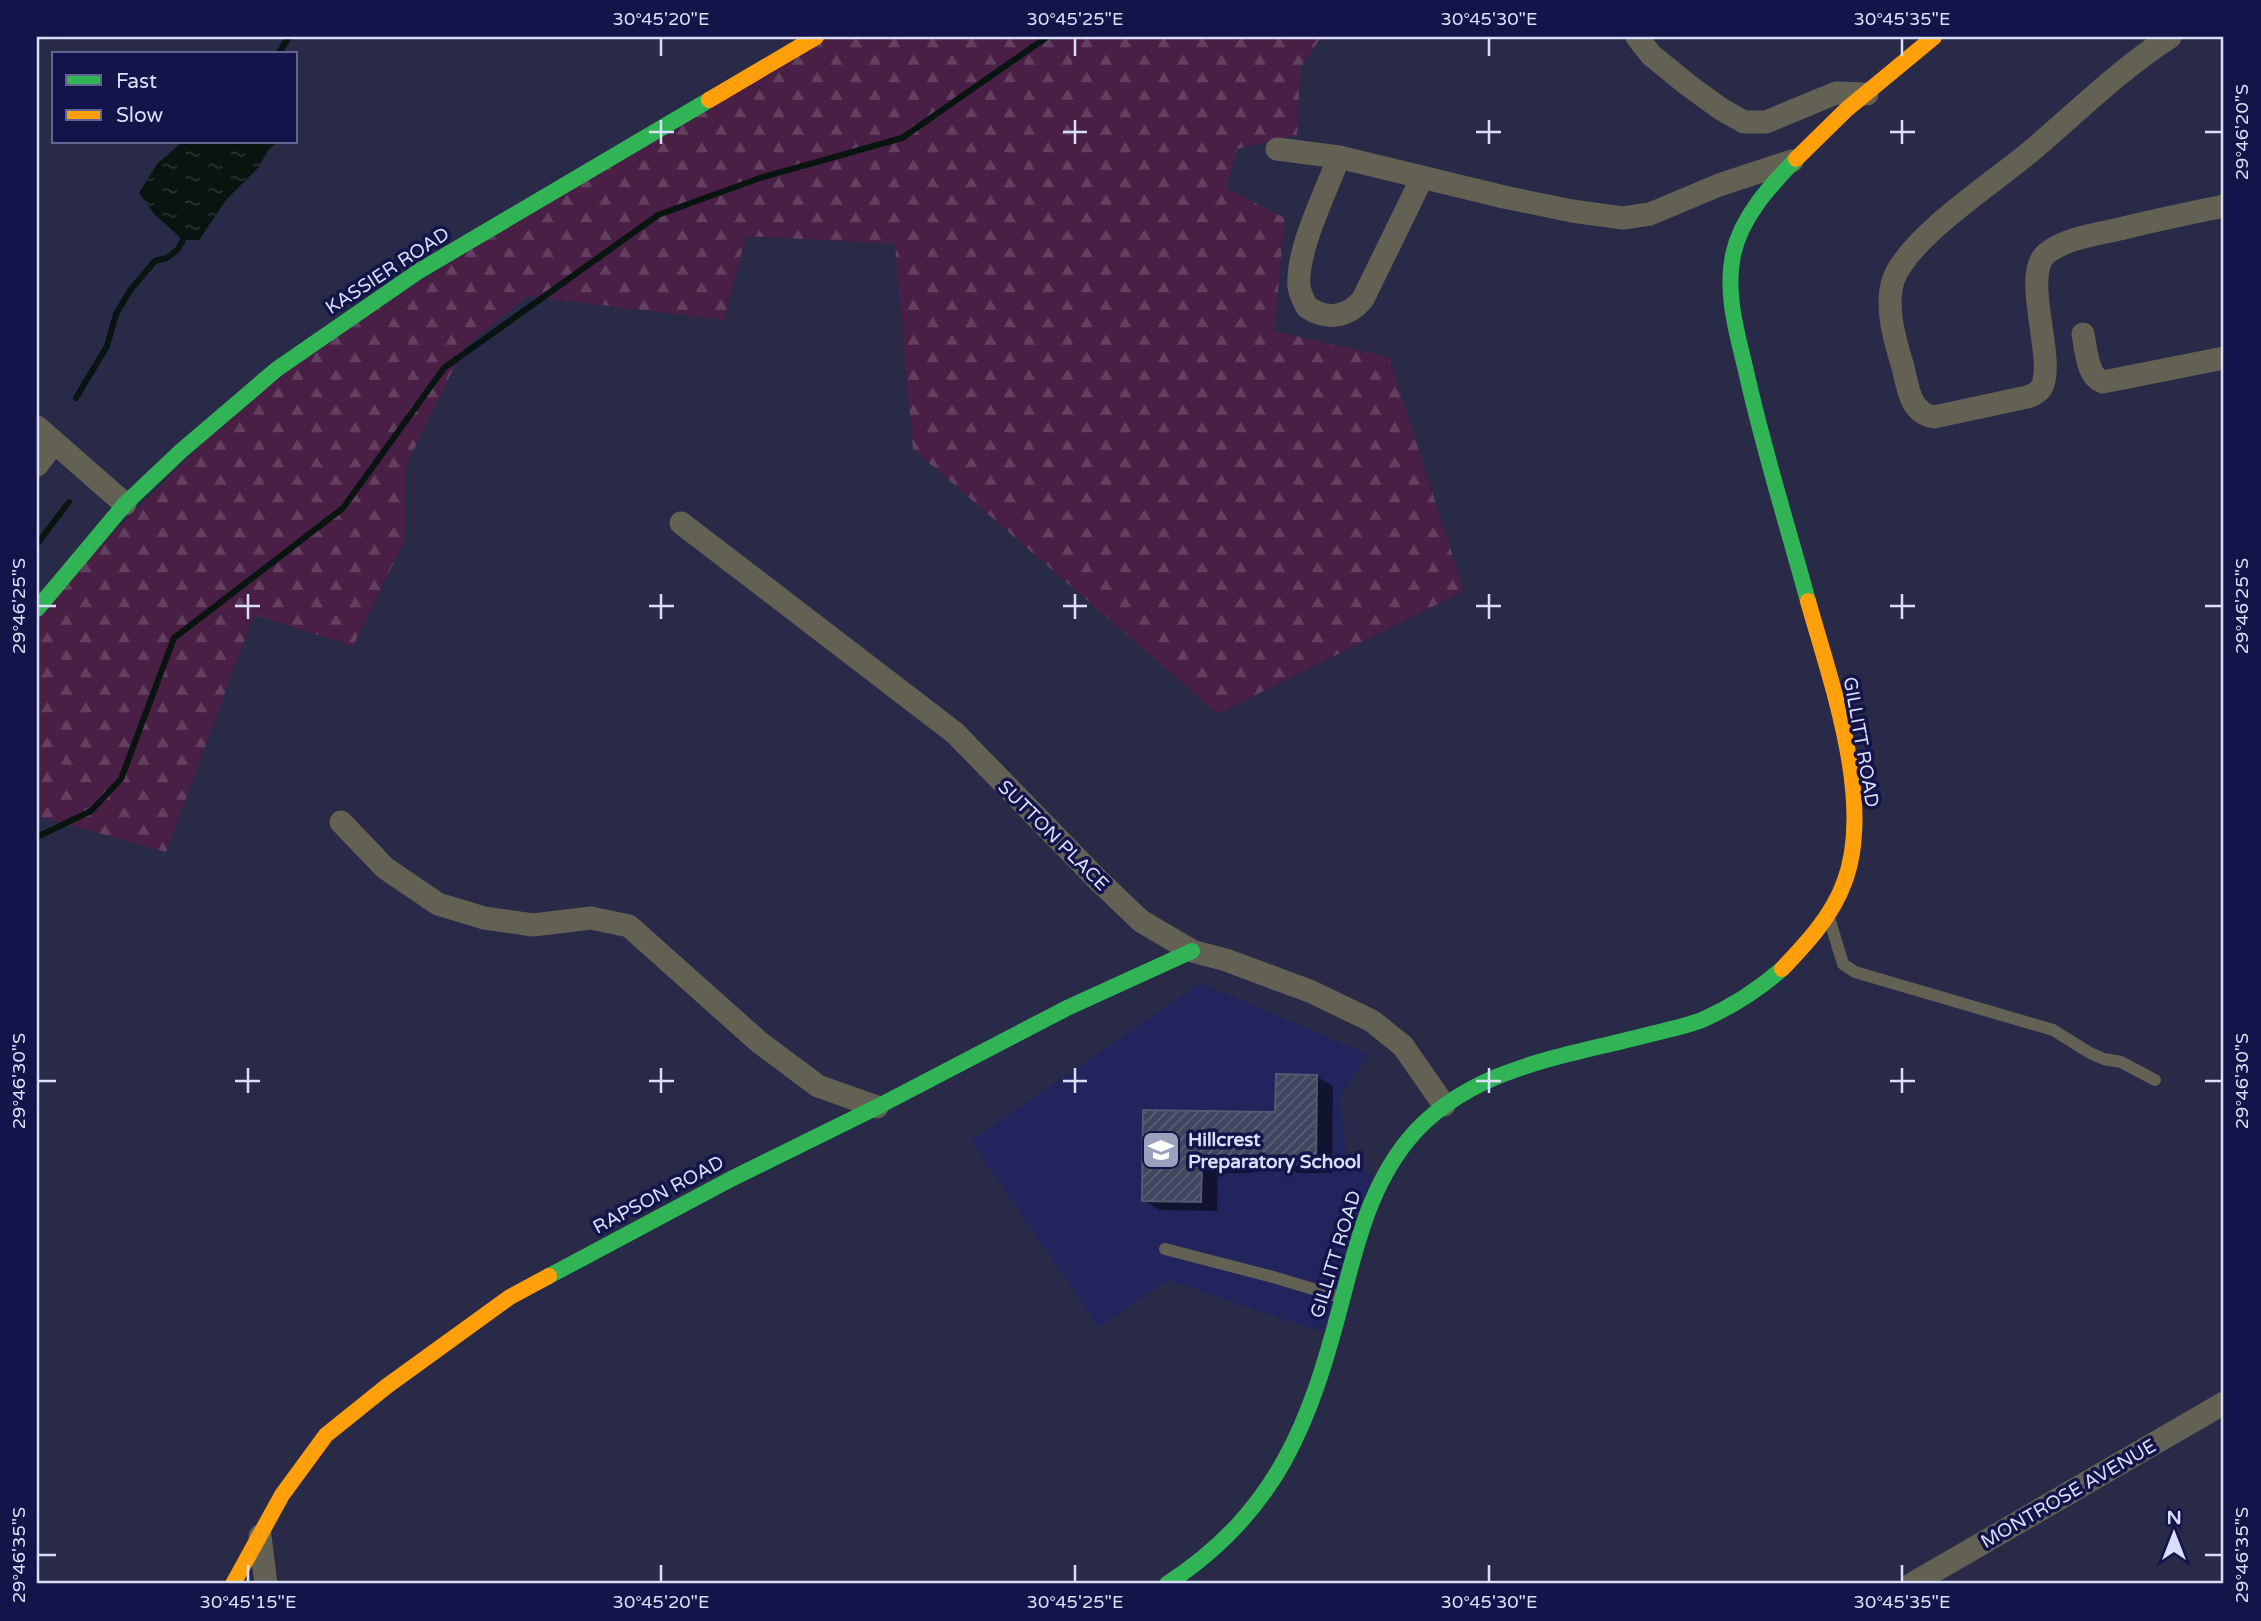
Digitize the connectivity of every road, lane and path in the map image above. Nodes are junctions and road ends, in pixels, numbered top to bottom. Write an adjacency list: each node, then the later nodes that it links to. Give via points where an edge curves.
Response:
1 (816, 37): 16 (street, KASSIER ROAD, via 419,271 345,321 277,369)
2 (1637, 37): 5 (street, via 1679,78 1744,122 1766,122 1836,93)
3 (1934, 37): 5 (street, GILLITT ROAD)
4 (2170, 37): 10 (street, via 1956,211 1903,262 1890,299 1914,405 1924,415 1934,416 2027,397 2039,390 2043,352 2037,266 2046,254 2067,242)
5 (1867, 94): 8 (street, GILLITT ROAD)
6 (1277, 149): 7 (street)
7 (1339, 157): 9 (street); 9 (street, via 1305,245 1300,274 1299,287 1307,307 1320,315 1344,314 1363,299)
8 (1792, 161): 9 (street, via 1650,214 1623,218); 20 (street, GILLITT ROAD, via 1738,235 1731,264 1731,301 1750,392 1825,661 1851,776 1855,825 1847,875)
9 (1422, 178)
10 (2224, 206)
11 (2083, 334): 12 (street, via 2092,375 2103,382)
12 (2224, 358)
13 (37, 427): 14 (street)
14 (54, 443): 15 (street); 16 (street)
15 (37, 465)
16 (125, 504): 18 (street, KASSIER ROAD)
17 (681, 523): 21 (street, SUTTON PLACE, via 954,733 1141,921)
18 (37, 610)
19 (341, 822): 24 (street, via 385,868 438,904 484,918 533,925 591,918 629,926 759,1042 818,1086)
20 (1828, 914): 22 (lane, via 1843,964 1855,972 2053,1030 2090,1053); 23 (street, GILLITT ROAD, via 1777,975 1725,1010 1699,1021 1513,1070)
21 (1192, 951): 23 (street, SUTTON PLACE, via 1312,992 1371,1021 1402,1046); 24 (street, RAPSON ROAD, via 1066,1008)
22 (2155, 1080)
23 (1444, 1105): 26 (street, GILLITT ROAD, via 1405,1144 1371,1200)
24 (877, 1107): 28 (street, RAPSON ROAD, via 510,1297 326,1435 295,1476)
25 (1165, 1249): 26 (lane)
26 (1343, 1298): 31 (street, GILLITT ROAD, via 1313,1401 1288,1455 1234,1531)
27 (2224, 1403): 32 (street, MONTROSE AVENUE)
28 (260, 1536): 29 (street, RAPSON ROAD); 30 (street)
29 (233, 1584)
30 (265, 1584)
31 (1167, 1584)
32 (1912, 1584)

